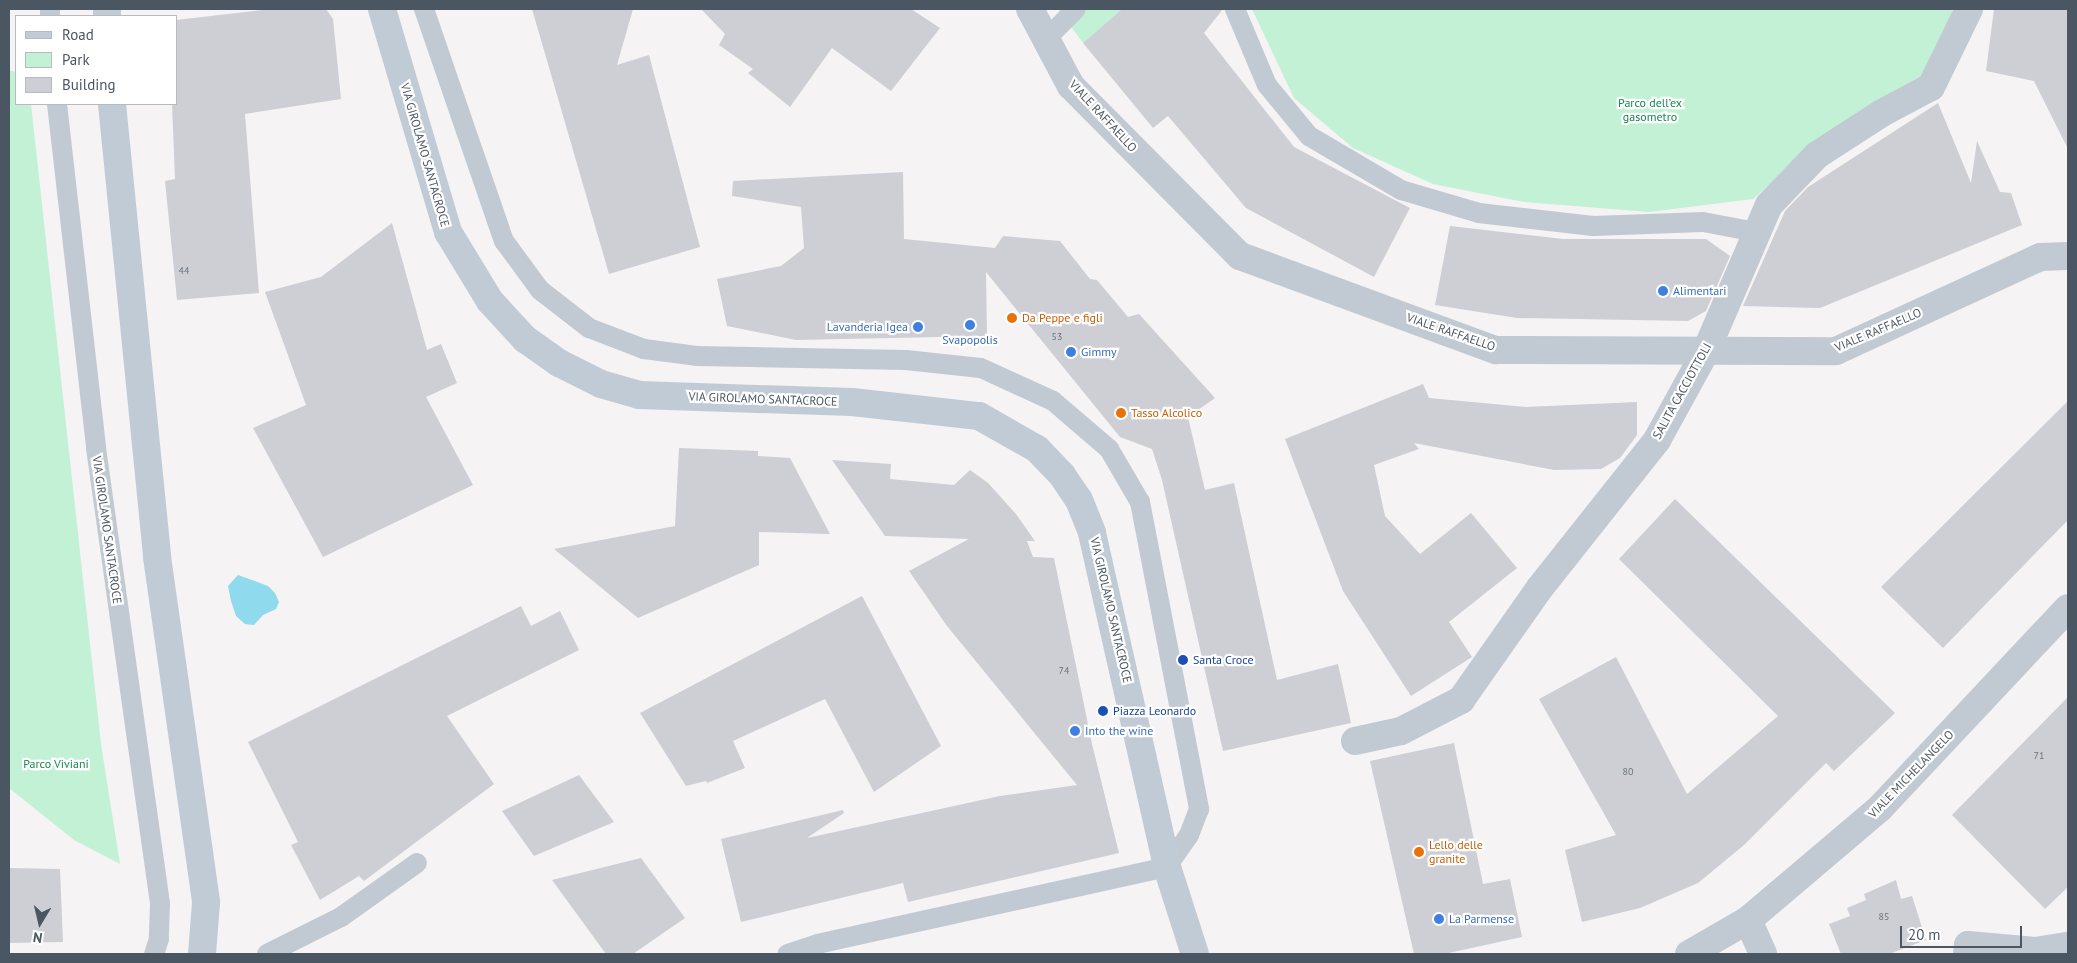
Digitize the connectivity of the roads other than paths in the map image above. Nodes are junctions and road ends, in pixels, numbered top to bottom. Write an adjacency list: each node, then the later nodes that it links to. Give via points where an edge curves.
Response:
1 (382, 9): 16 (street, VIA GIROLAMO SANTACROCE, via 448,232 490,301 525,339 559,363 601,384 639,395 852,402 979,416 1037,449 1062,475 1079,500 1092,532)
2 (424, 9): 16 (lane, via 504,241 540,290 589,328 644,350 697,356 906,360 981,368 1053,401 1109,449 1140,502 1199,809 1189,835)
3 (1030, 9): 7 (street, VIALE RAFFAELLO)
4 (1076, 9): 7 (lane)
5 (1235, 9): 10 (lane, via 1267,85 1309,136 1401,190 1489,214 1593,226 1703,222)
6 (1970, 9): 10 (street, SALITA CACCIOTTOLI, via 1931,87 1882,112 1817,155 1769,205)
7 (1046, 39): 12 (street, VIALE RAFFAELLO, via 1071,86 1240,256 1496,350)
8 (57, 105): 21 (lane, VIA GIROLAMO SANTACROCE, via 126,665 160,904 159,939)
9 (112, 105): 22 (street, via 171,662 206,903)
10 (1756, 232): 12 (street, SALITA CACCIOTTOLI)
11 (2068, 256): 12 (street, VIALE RAFFAELLO, via 2040,256 1836,351)
12 (1706, 351): 14 (street, SALITA CACCIOTTOLI, via 1657,440 1538,590 1462,700 1401,731)
13 (2068, 608): 18 (street, VIALE MICHELANGELO, via 1880,808)
14 (1355, 740)
15 (417, 864): 23 (lane, via 341,918)
16 (1167, 868): 17 (street); 24 (lane, via 818,944)
17 (1179, 899): 25 (street); 26 (street)
18 (1748, 920): 20 (street, VIALE MICHELANGELO); 28 (street)
19 (2068, 946): 29 (street, via 2036,951 1968,945)
20 (1716, 948): 27 (street, VIALE MICHELANGELO)
21 (154, 954)
22 (202, 954)
23 (267, 954)
24 (788, 954)
25 (1195, 954)
26 (1207, 954)
27 (1689, 954)
28 (1763, 954)
29 (1967, 954)

